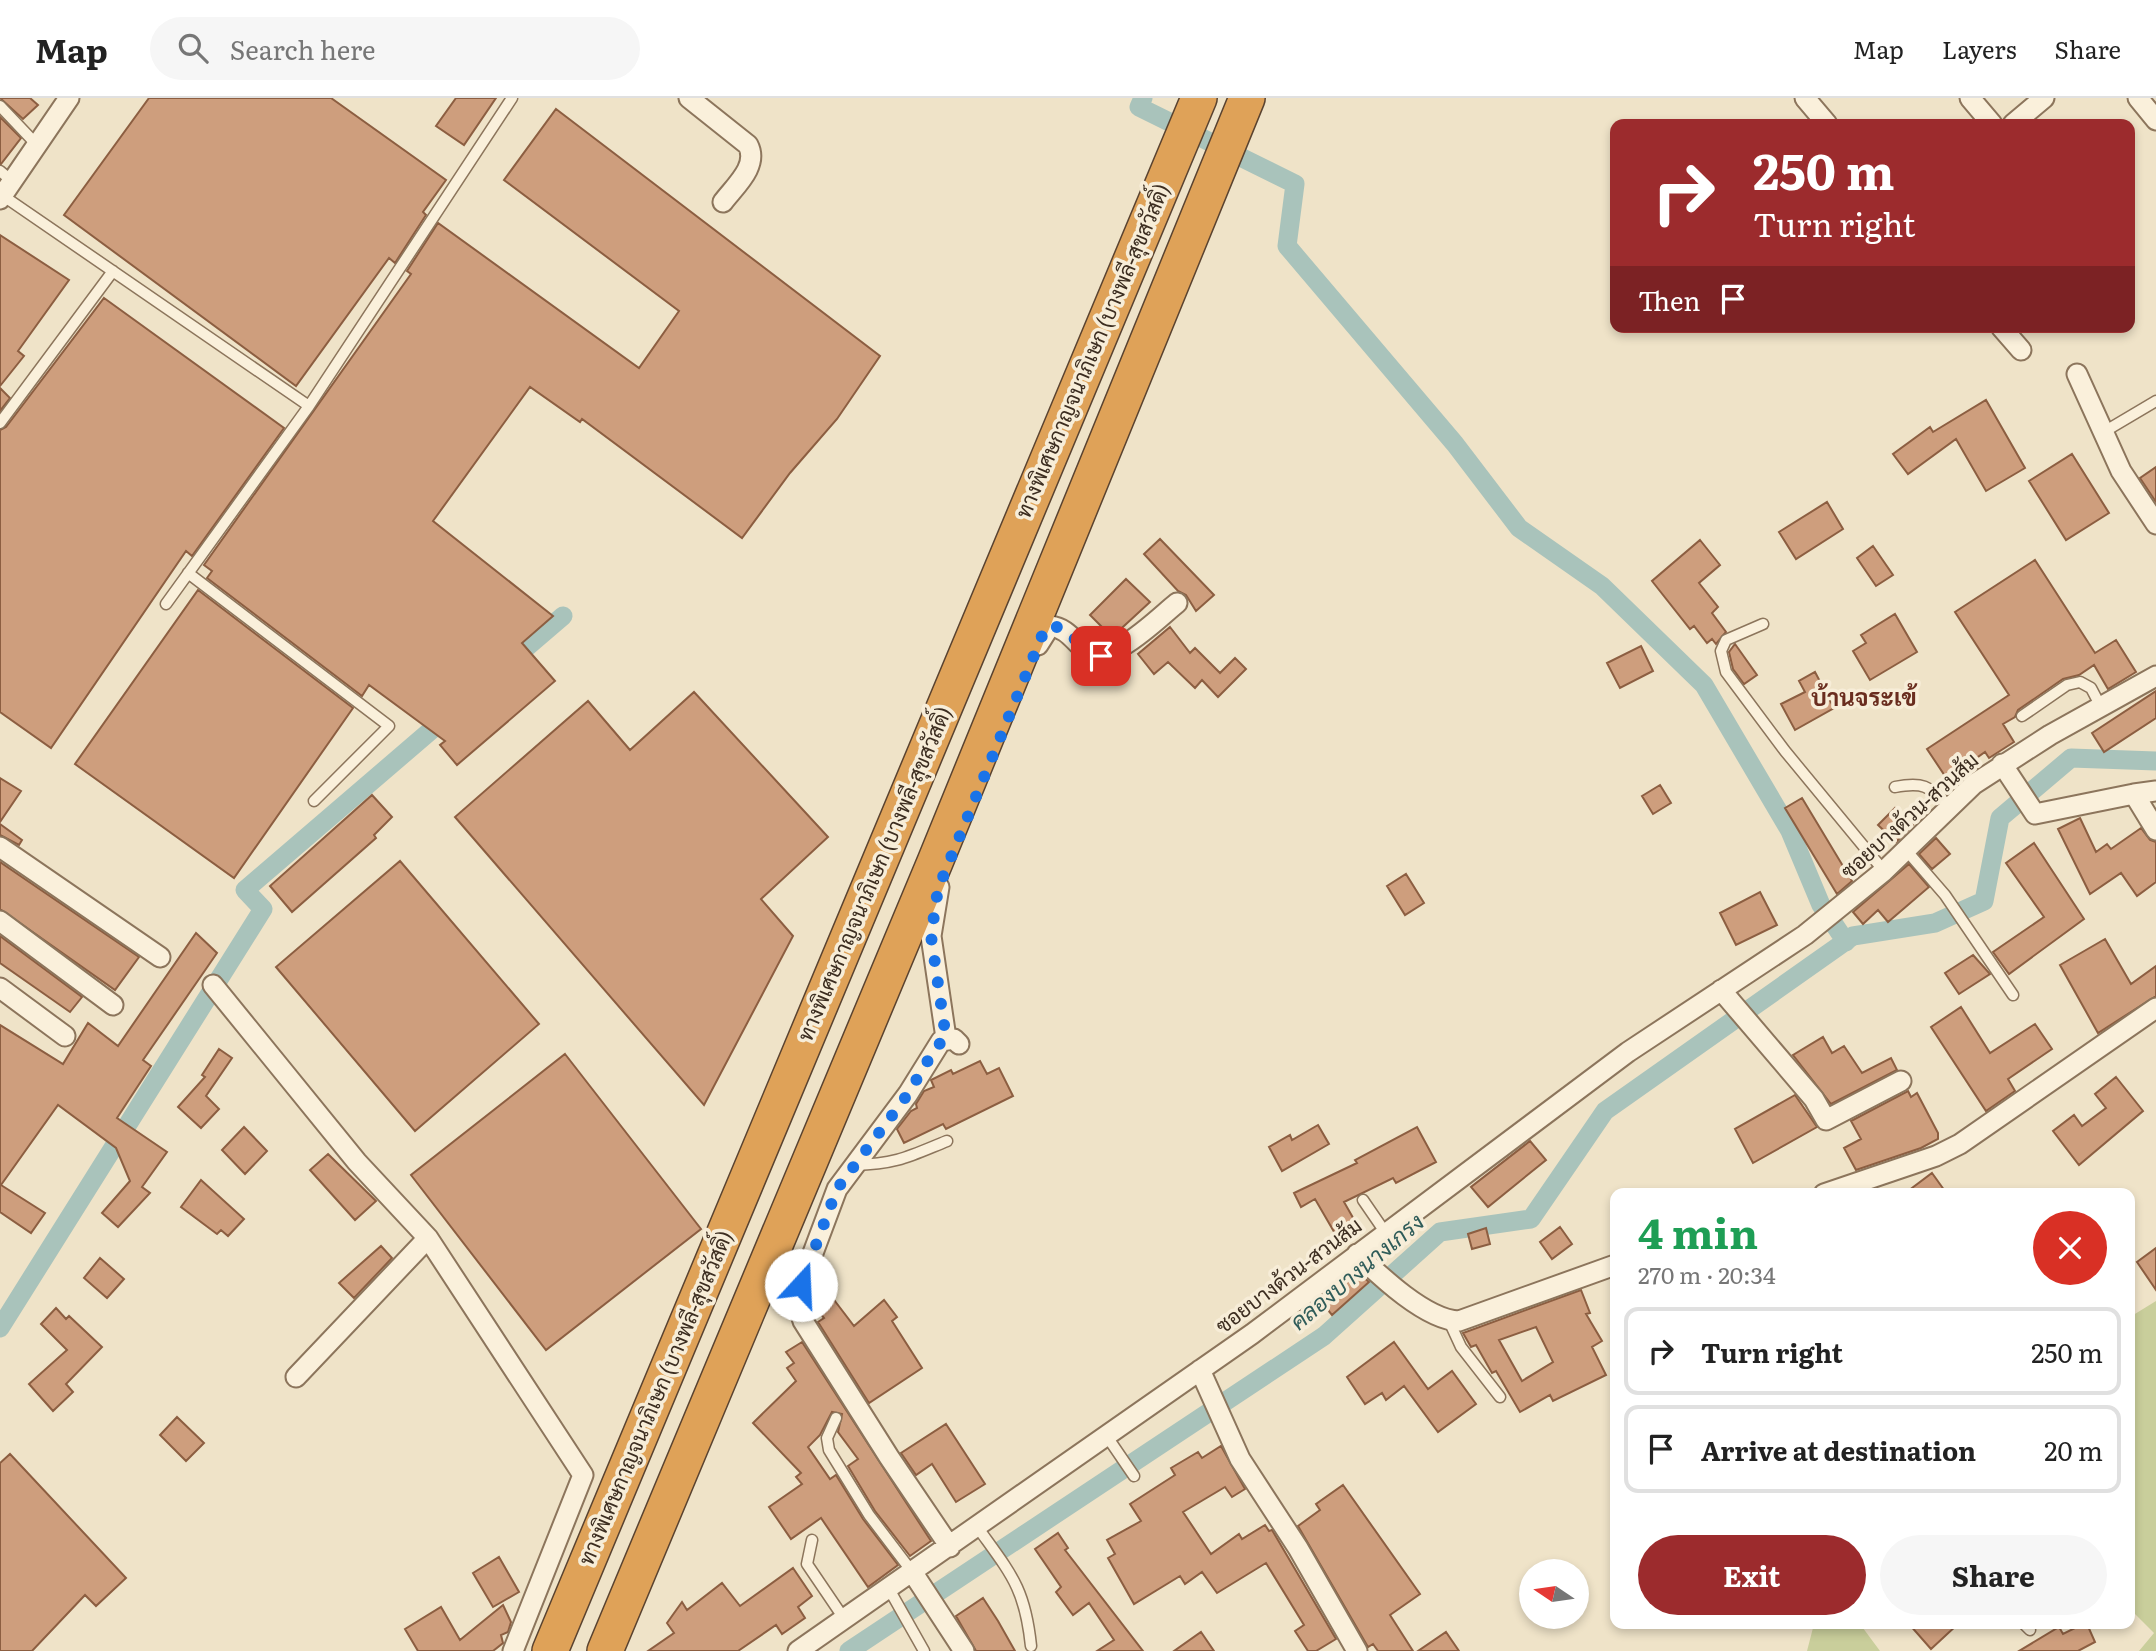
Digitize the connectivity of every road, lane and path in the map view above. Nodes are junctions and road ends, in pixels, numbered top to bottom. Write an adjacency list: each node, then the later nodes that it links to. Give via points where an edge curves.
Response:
1 (512, 98): 23 (lane)
2 (689, 98): 17 (street, via 753,154 751,164)
3 (1199, 98): 77 (highway, ทางพิเศษกาญจนาภิเษก (บางพลี-สุขสวัสดิ์))
4 (1247, 98): 78 (highway, via 935,862)
5 (1805, 98): 11 (street)
6 (1970, 98): 12 (street)
7 (2044, 98): 13 (street)
8 (2138, 98): 14 (street)
9 (60, 102): 15 (street)
10 (0, 106): 15 (lane)
11 (1823, 119)
12 (1988, 119)
13 (2019, 119)
14 (2156, 120)
15 (37, 145): 16 (street)
16 (4, 187): 18 (lane)
17 (723, 202)
18 (113, 271): 23 (lane); 24 (lane)
19 (2006, 333): 20 (street)
20 (2021, 350)
21 (2077, 374): 25 (street)
22 (2156, 401): 25 (lane)
23 (309, 405): 27 (lane)
24 (0, 423)
25 (2102, 433): 26 (street)
26 (2156, 524)
27 (188, 573): 29 (lane); 38 (lane, via 390,726)
28 (1177, 603): 55 (street, via 1115,652 1101,656 1088,652 1062,627 1050,625 1044,631 938,889 931,936 953,1041 936,1047 908,1094)
29 (166, 604)
30 (1763, 624): 43 (lane, via 1726,640 1721,651 1726,672 1784,751)
31 (2156, 676): 32 (street, ซอยบางด้วน-สวนส้ม)
32 (2102, 707): 33 (lane, via 2091,688 2080,682 2067,685); 34 (street, ซอยบางด้วน-สวนส้ม)
33 (2022, 716)
34 (2006, 769): 37 (street, via 2032,811 2039,814); 39 (street, ซอยบางด้วน-สวนส้ม, via 1974,784)
35 (1895, 787): 39 (lane, via 1917,783 1930,787)
36 (2156, 791): 37 (street)
37 (2134, 794): 40 (street)
38 (314, 801)
39 (1950, 807): 42 (street, ซอยบางด้วน-สวนส้ม)
40 (2156, 830)
41 (0, 847): 45 (street)
42 (1906, 850): 43 (street, ซอยบางด้วน-สวนส้ม); 48 (lane, via 1945,895)
43 (1884, 871): 49 (street, ซอยบางด้วน-สวนส้ม)
44 (0, 921): 50 (street)
45 (160, 957)
46 (213, 985): 59 (street, via 357,1162)
47 (0, 988): 52 (street)
48 (2012, 995)
49 (1726, 996): 53 (street, via 1814,1099 1826,1120); 58 (street, ซอยบางด้วน-สวนส้ม, via 1628,1052)
50 (113, 1005)
51 (2156, 1008): 56 (street, via 1960,1144)
52 (65, 1036)
53 (1901, 1081)
54 (947, 1141): 55 (lane, via 905,1160)
55 (855, 1165): 71 (street, via 830,1205 797,1302 803,1321)
56 (1842, 1188)
57 (1363, 1200): 58 (lane)
58 (1385, 1232): 60 (street, ซอยบางด้วน-สวนส้ม)
59 (428, 1238): 64 (street); 76 (street, via 583,1475)
60 (1360, 1257): 62 (street, via 1415,1303); 63 (street, ซอยบางด้วน-สวนส้ม)
61 (1610, 1267): 62 (street)
62 (1449, 1321): 65 (lane, via 1466,1354)
63 (1200, 1370): 67 (street, ซอยบางด้วน-สวนส้ม); 82 (street, via 1240,1459)
64 (296, 1377)
65 (1500, 1397)
66 (836, 1418): 72 (lane, via 827,1438 828,1451)
67 (1110, 1441): 68 (lane); 69 (street, ซอยบางด้วน-สวนส้ม)
68 (1132, 1474)
69 (982, 1533): 71 (street, ซอยบางด้วน-สวนส้ม); 75 (lane, via 1020,1588)
70 (812, 1540): 74 (lane, via 807,1564)
71 (950, 1547): 72 (street, ซอยบางด้วน-สวนส้ม)
72 (912, 1573): 73 (street, ซอยบางด้วน-สวนส้ม); 81 (street)
73 (893, 1596): 74 (street, ซอยบางด้วน-สวนส้ม); 80 (lane)
74 (845, 1620): 79 (street, ซอยบางด้วน-สวนส้ม)
75 (1031, 1646)
76 (513, 1651)
77 (550, 1651)
78 (605, 1651)
79 (798, 1651)
80 (924, 1651)
81 (964, 1651)
82 (1357, 1651)

